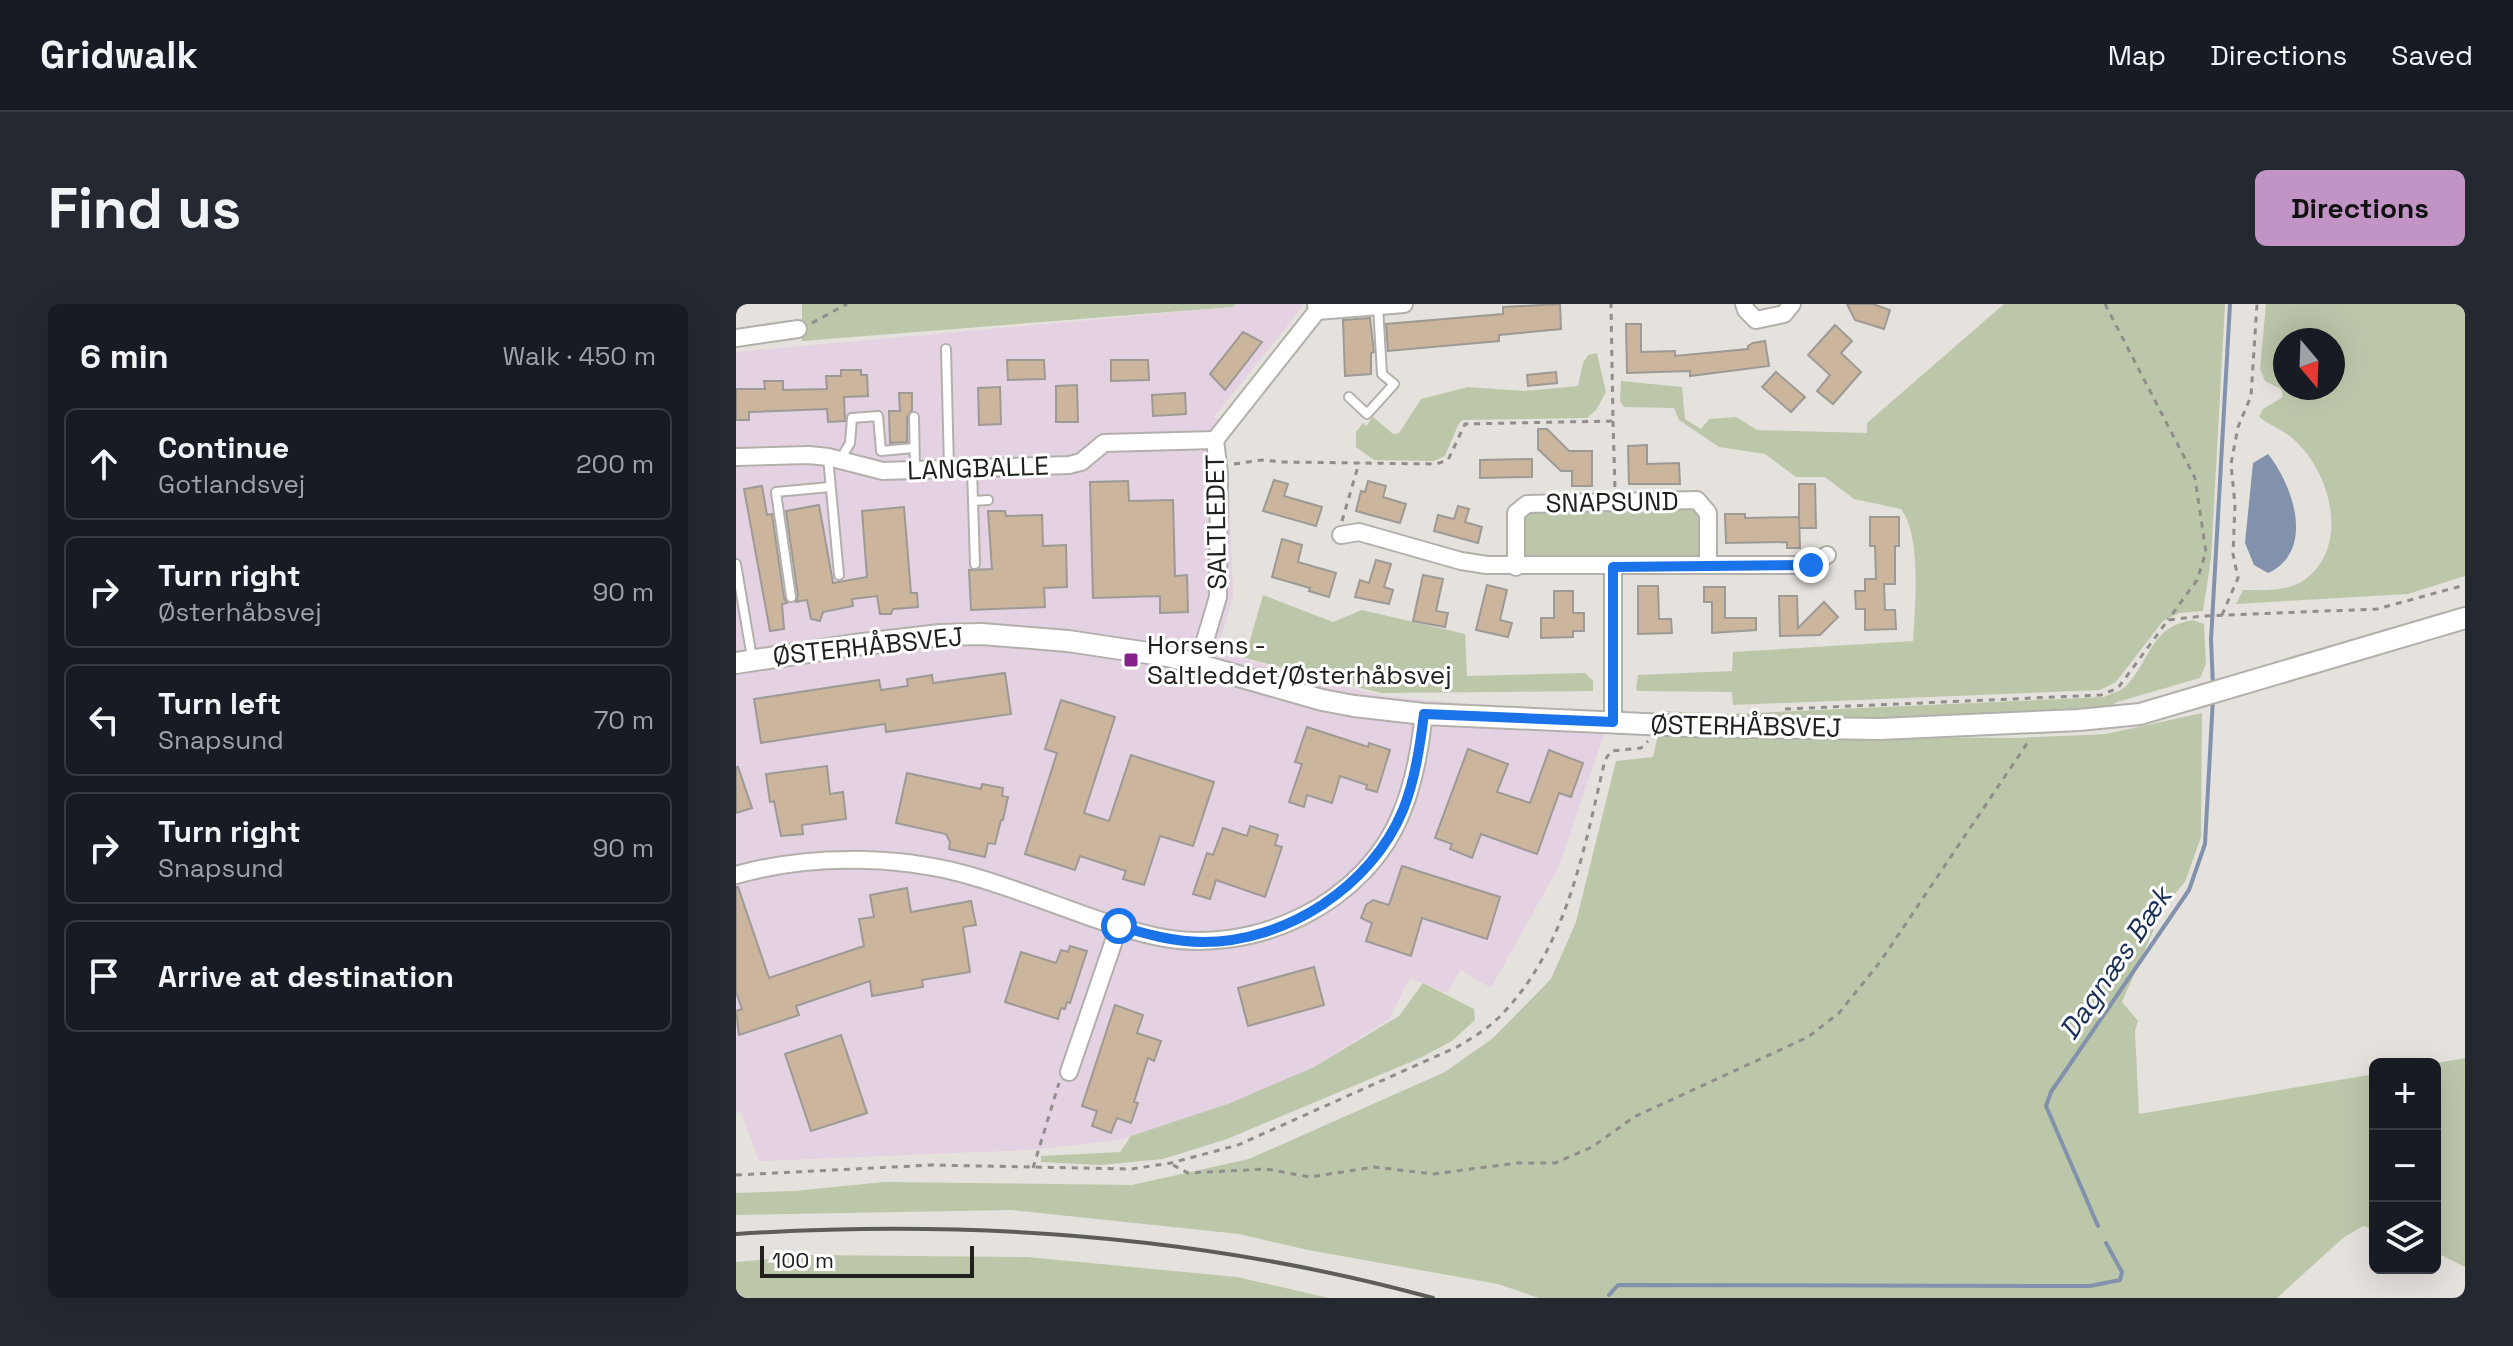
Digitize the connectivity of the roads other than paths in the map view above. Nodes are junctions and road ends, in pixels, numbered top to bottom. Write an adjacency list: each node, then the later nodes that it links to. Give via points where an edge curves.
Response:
1 (1404, 304): 4 (street)
2 (1744, 304): 3 (street, via 1756,320 1784,314)
3 (1792, 304)
4 (1378, 306): 5 (street); 9 (lane, via 1382,374 1394,384 1367,414)
5 (1316, 307): 11 (street, SALTLEDET)
6 (798, 329): 7 (street)
7 (736, 338)
8 (946, 349): 16 (lane)
9 (1349, 397)
10 (914, 417): 12 (lane)
11 (1215, 440): 15 (street, LANGBALLE, via 1104,443 1069,465); 32 (street, SALTLEDET, via 1218,597)
12 (914, 448): 14 (lane, via 881,451 878,416 852,418 850,443); 17 (lane)
13 (736, 457): 14 (street, LANGBALLE)
14 (834, 459): 17 (street, LANGBALLE, via 883,471); 18 (lane)
15 (972, 468): 16 (street, LANGBALLE); 20 (lane)
16 (949, 469): 17 (street, LANGBALLE)
17 (915, 470)
18 (830, 487): 28 (lane); 29 (lane, via 776,492)
19 (988, 500): 20 (lane)
20 (973, 501): 24 (lane)
21 (1341, 535): 26 (street, via 1359,532 1461,561)
22 (1827, 555): 25 (street, via 1811,565)
23 (736, 564): 31 (lane)
24 (975, 564)
25 (1708, 565): 26 (street, SNAPSUND, via 1708,513 1697,500 1527,504 1516,513); 27 (street)
26 (1516, 567): 27 (street)
27 (1613, 567): 34 (street)
28 (839, 575)
29 (791, 597)
30 (2465, 618): 34 (street, ØSTERHÅBSVEJ, via 2140,714 1880,729)
31 (744, 661): 32 (street, ØSTERHÅBSVEJ, via 982,634 1068,641)
32 (1198, 664): 33 (street, ØSTERHÅBSVEJ, via 1322,700)
33 (1424, 714): 34 (street, ØSTERHÅBSVEJ); 36 (street, via 1403,811 1383,847 1323,905 1287,925 1244,938 1203,942)
34 (1613, 722)
35 (736, 875): 36 (street, via 799,863 895,862 964,874)
36 (1119, 926): 37 (street)
37 (1069, 1072)

